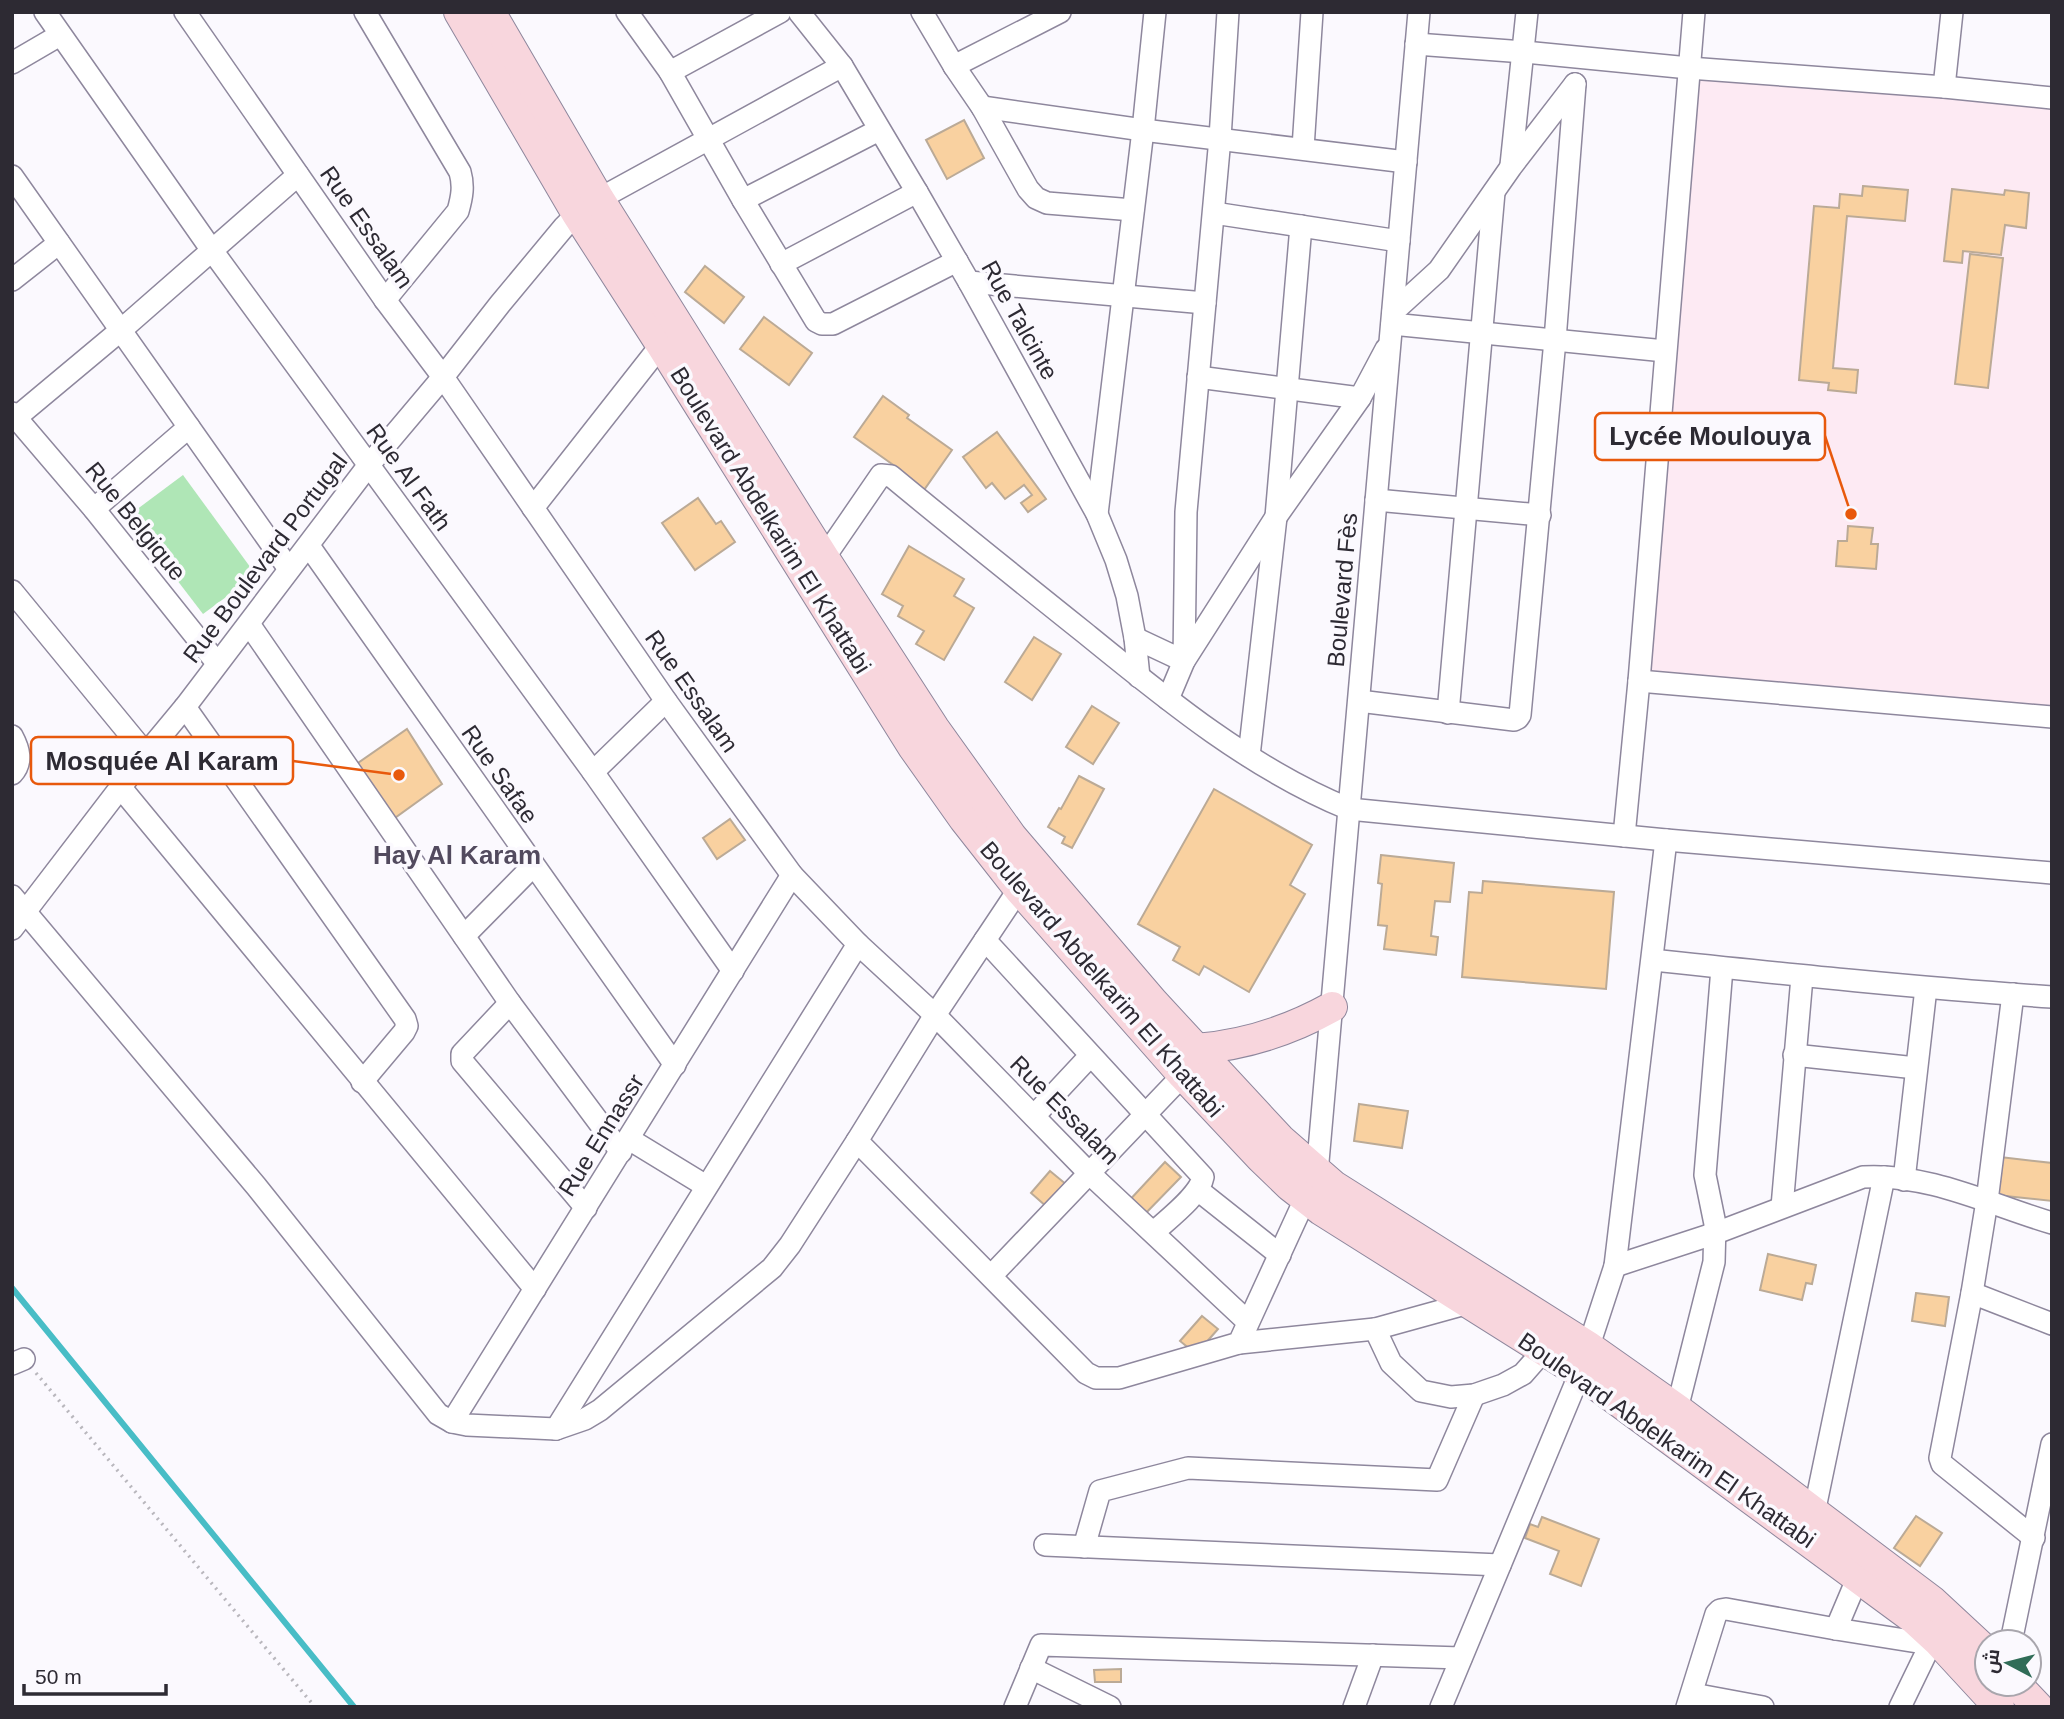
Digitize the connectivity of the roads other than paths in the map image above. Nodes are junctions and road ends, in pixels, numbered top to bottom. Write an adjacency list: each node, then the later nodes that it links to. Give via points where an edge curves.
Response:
1 (45, 12): 18 (street, Rue Al Fath)
2 (185, 12): 38 (street, Rue Essalam)
3 (365, 12): 55 (street, via 463,181 458,211)
4 (459, 12): 43 (street, Boulevard Abdelkarim El Khattabi)
5 (490, 12): 43 (street, Boulevard Abdelkarim El Khattabi)
6 (627, 12): 26 (street)
7 (780, 12): 26 (street)
8 (799, 12): 23 (street, Rue Talcinte)
9 (922, 12): 24 (street)
10 (1060, 12): 24 (street)
11 (1155, 12): 32 (street)
12 (1228, 12): 33 (street)
13 (1312, 12): 35 (street)
14 (1419, 12): 19 (street, Boulevard Fès)
15 (1527, 12): 20 (street)
16 (1694, 12): 25 (street)
17 (1952, 12): 28 (street)
18 (60, 35): 22 (street); 49 (street, Rue Al Fath)
19 (1416, 44): 20 (street); 36 (street, Boulevard Fès)
20 (1524, 52): 21 (street); 37 (street)
21 (1591, 59): 25 (street); 27 (street)
22 (12, 63)
23 (842, 66): 31 (street, Rue Talcinte); 34 (street)
24 (954, 66): 30 (street)
25 (1689, 68): 28 (street); 62 (street)
26 (670, 72): 34 (street)
27 (1575, 84): 37 (street); 61 (street)
28 (1944, 87): 29 (street)
29 (2052, 98)
30 (982, 107): 32 (street); 44 (street, via 1036,198 1047,203)
31 (878, 130): 40 (street, Rue Talcinte); 42 (street)
32 (1143, 130): 33 (street); 44 (street)
33 (1220, 138): 35 (street); 45 (street)
34 (708, 139): 42 (street); 43 (street)
35 (1303, 148): 36 (street)
36 (1406, 162): 47 (street, Boulevard Fès)
37 (1511, 167): 41 (street)
38 (298, 175): 49 (street); 55 (street, Rue Essalam)
39 (12, 176): 48 (street)
40 (917, 192): 50 (street, Rue Talcinte); 51 (street)
41 (1494, 192): 57 (street); 59 (street)
42 (743, 200): 51 (street)
43 (588, 207): 60 (street, Boulevard Abdelkarim El Khattabi); 63 (street, Rue Boulevard Portugal, via 500,304)
44 (1133, 210): 54 (street)
45 (1213, 213): 46 (street); 56 (street)
46 (1301, 226): 47 (street); 65 (street)
47 (1399, 241): 57 (street, Boulevard Fès)
48 (59, 243): 52 (street); 58 (street)
49 (211, 249): 58 (street); 69 (street, Rue Al Fath)
50 (957, 261): 51 (street, via 828,325 812,317); 53 (street, Rue Talcinte)
51 (781, 264)
52 (12, 280)
53 (969, 282): 54 (street); 74 (street, Rue Talcinte)
54 (1124, 296): 56 (street); 74 (street)
55 (385, 300): 63 (street, Rue Essalam)
56 (1205, 303): 64 (street)
57 (1392, 326): 59 (street); 66 (street); 70 (street, Boulevard Fès)
58 (121, 330): 67 (street); 68 (street)
59 (1483, 333): 61 (street); 73 (street)
60 (672, 339): 71 (street, via 654,354); 78 (street, Boulevard Abdelkarim El Khattabi)
61 (1555, 340): 62 (street); 75 (street)
62 (1665, 351): 86 (street)
63 (443, 377): 69 (street, Rue Boulevard Portugal); 71 (street, Rue Essalam)
64 (1198, 377): 65 (street); 83 (street, via 1186,512)
65 (1287, 388): 66 (street); 76 (street)
66 (1360, 398): 76 (street)
67 (14, 417): 72 (street, Rue Belgique)
68 (189, 427): 72 (street); 79 (street)
69 (368, 466): 77 (street, Rue Boulevard Portugal); 96 (street, Rue Al Fath)
70 (1376, 500): 73 (street); 89 (street, Boulevard Fès)
71 (533, 508): 88 (street, Rue Essalam)
72 (94, 509): 84 (street, Rue Belgique)
73 (1465, 509): 75 (street); 91 (street)
74 (1097, 513): 82 (street, Rue Talcinte, via 1120,572)
75 (1540, 515): 91 (street, via 1520,715 1514,720)
76 (1276, 517): 83 (street); 95 (street)
77 (309, 546): 79 (street, Rue Boulevard Portugal); 102 (street, Rue Safae)
78 (815, 566): 85 (street, via 886,474); 105 (street, Boulevard Abdelkarim El Khattabi, via 932,774); 122 (street, Boulevard Abdelkarim El Khattabi, via 1040,872 1153,1002)
79 (289, 569): 81 (street, Rue Boulevard Portugal)
80 (12, 591): 94 (street)
81 (249, 624): 84 (street, Rue Boulevard Portugal); 107 (street)
82 (1135, 638): 83 (street); 85 (street, Rue Talcinte)
83 (1184, 661): 87 (street)
84 (217, 663): 90 (street, Rue Boulevard Portugal)
85 (1139, 677): 87 (street)
86 (1639, 681): 92 (street); 100 (street)
87 (1168, 699): 95 (street)
88 (666, 701): 96 (street); 104 (street, Rue Essalam)
89 (1359, 701): 91 (street); 99 (street, Boulevard Fès)
90 (185, 707): 94 (street, Rue Boulevard Portugal); 125 (street, via 405,1019 404,1032)
91 (1448, 713)
92 (2052, 716)
93 (12, 736): 97 (street, via 20,756)
94 (146, 754): 98 (street, Rue Boulevard Portugal)
95 (1249, 756): 99 (street)
96 (593, 772): 112 (street, Rue Al Fath)
97 (12, 774)
98 (121, 788): 106 (street, Rue Boulevard Portugal); 125 (street)
99 (1349, 809): 100 (street); 118 (street, Boulevard Fès)
100 (1625, 836): 101 (street)
101 (1666, 840): 103 (street); 110 (street)
102 (533, 866): 107 (street); 123 (street, Rue Safae)
103 (2052, 873)
104 (792, 875): 109 (street, Rue Essalam); 112 (street, Rue Ennassr)
105 (1019, 889): 108 (street); 122 (street, Boulevard Abdelkarim El Khattabi)
106 (17, 912): 155 (street, via 256,1186 438,1413)
107 (464, 936): 117 (street)
108 (985, 940): 119 (street); 121 (street)
109 (858, 944): 119 (street, Rue Essalam); 132 (street)
110 (1653, 960): 111 (street); 142 (street)
111 (1723, 968): 113 (street); 140 (street, via 1705,1175)
112 (733, 971): 123 (street, Rue Ennassr)
113 (1801, 977): 114 (street); 120 (street)
114 (1926, 988): 115 (street); 124 (street)
115 (2013, 994): 116 (street); 135 (street)
116 (2052, 997)
117 (510, 1003): 129 (street); 137 (street, via 462,1054 462,1061)
118 (1332, 1007): 122 (street, via 1267,1037 1220,1047); 133 (street, Boulevard Fès)
119 (935, 1015): 127 (street, Rue Essalam); 128 (street)
120 (1794, 1055): 124 (street); 136 (street)
121 (1090, 1056): 126 (street); 127 (street)
122 (1190, 1062): 126 (street); 133 (street, Boulevard Abdelkarim El Khattabi, via 1280,1139)
123 (675, 1065): 129 (street, Rue Ennassr)
124 (1916, 1068): 131 (street)
125 (362, 1082): 144 (street)
126 (1145, 1115): 130 (street); 134 (street, via 1203,1177)
127 (1034, 1116): 130 (street, Rue Essalam)
128 (858, 1141): 143 (street); 156 (street, via 772,1268 600,1410)
129 (625, 1145): 132 (street); 137 (street, Rue Ennassr)
130 (1089, 1173): 139 (street, Rue Essalam); 143 (street)
131 (1894, 1178): 135 (street); 136 (street, via 1863,1177); 158 (street)
132 (706, 1186): 156 (street)
133 (1312, 1186): 141 (street); 146 (street, Boulevard Abdelkarim El Khattabi); 152 (street, Boulevard Abdelkarim El Khattabi, via 1351,1198)
134 (1198, 1190): 139 (street); 141 (street)
135 (1987, 1201): 138 (street); 145 (street)
136 (1782, 1207): 140 (street)
137 (586, 1208): 144 (street, Rue Ennassr)
138 (2052, 1223)
139 (1154, 1232): 147 (street, Rue Essalam)
140 (1716, 1233): 142 (street); 154 (street, via 1714,1262)
141 (1280, 1255): 147 (street)
142 (1615, 1266): 152 (street)
143 (991, 1276): 150 (street, via 1096,1378 1118,1378)
144 (535, 1289): 155 (street, Rue Ennassr)
145 (1972, 1293): 148 (street); 159 (street, via 1940,1461)
146 (1469, 1303): 149 (street); 151 (street, Boulevard Abdelkarim El Khattabi)
147 (1248, 1322): 150 (street)
148 (2052, 1324)
149 (1375, 1329): 150 (street); 153 (street, via 1391,1363 1421,1391 1451,1397)
150 (1240, 1343)
151 (1544, 1350): 152 (street, Boulevard Abdelkarim El Khattabi); 153 (street, via 1523,1374)
152 (1584, 1360): 154 (street, Boulevard Abdelkarim El Khattabi); 162 (street); 163 (street, Boulevard Abdelkarim El Khattabi)
153 (1474, 1395): 161 (street, via 1437,1480 1188,1468 1100,1491)
154 (1677, 1409): 158 (street, Boulevard Abdelkarim El Khattabi)
155 (452, 1422): 156 (street)
156 (556, 1429)
157 (2052, 1444): 159 (street)
158 (1814, 1513): 166 (street, Boulevard Abdelkarim El Khattabi, via 1932,1601)
159 (2034, 1538): 164 (street)
160 (1045, 1545): 161 (street)
161 (1084, 1547): 162 (street)
162 (1500, 1565): 169 (street)
163 (1858, 1577): 165 (street); 167 (street, Boulevard Abdelkarim El Khattabi, via 1914,1619)
164 (2014, 1628)
165 (1836, 1629): 167 (street); 171 (street, via 1720,1610)
166 (1973, 1639)
167 (1932, 1641): 177 (street); 178 (street, Boulevard Abdelkarim El Khattabi)
168 (1373, 1655): 169 (street); 170 (street, via 1041,1645); 174 (street)
169 (1461, 1658): 175 (street)
170 (1031, 1668): 172 (street); 173 (street)
171 (1690, 1700): 176 (street)
172 (1016, 1707)
173 (1110, 1707)
174 (1354, 1707)
175 (1441, 1707)
176 (1763, 1707)
177 (1900, 1707)
178 (1999, 1707)

